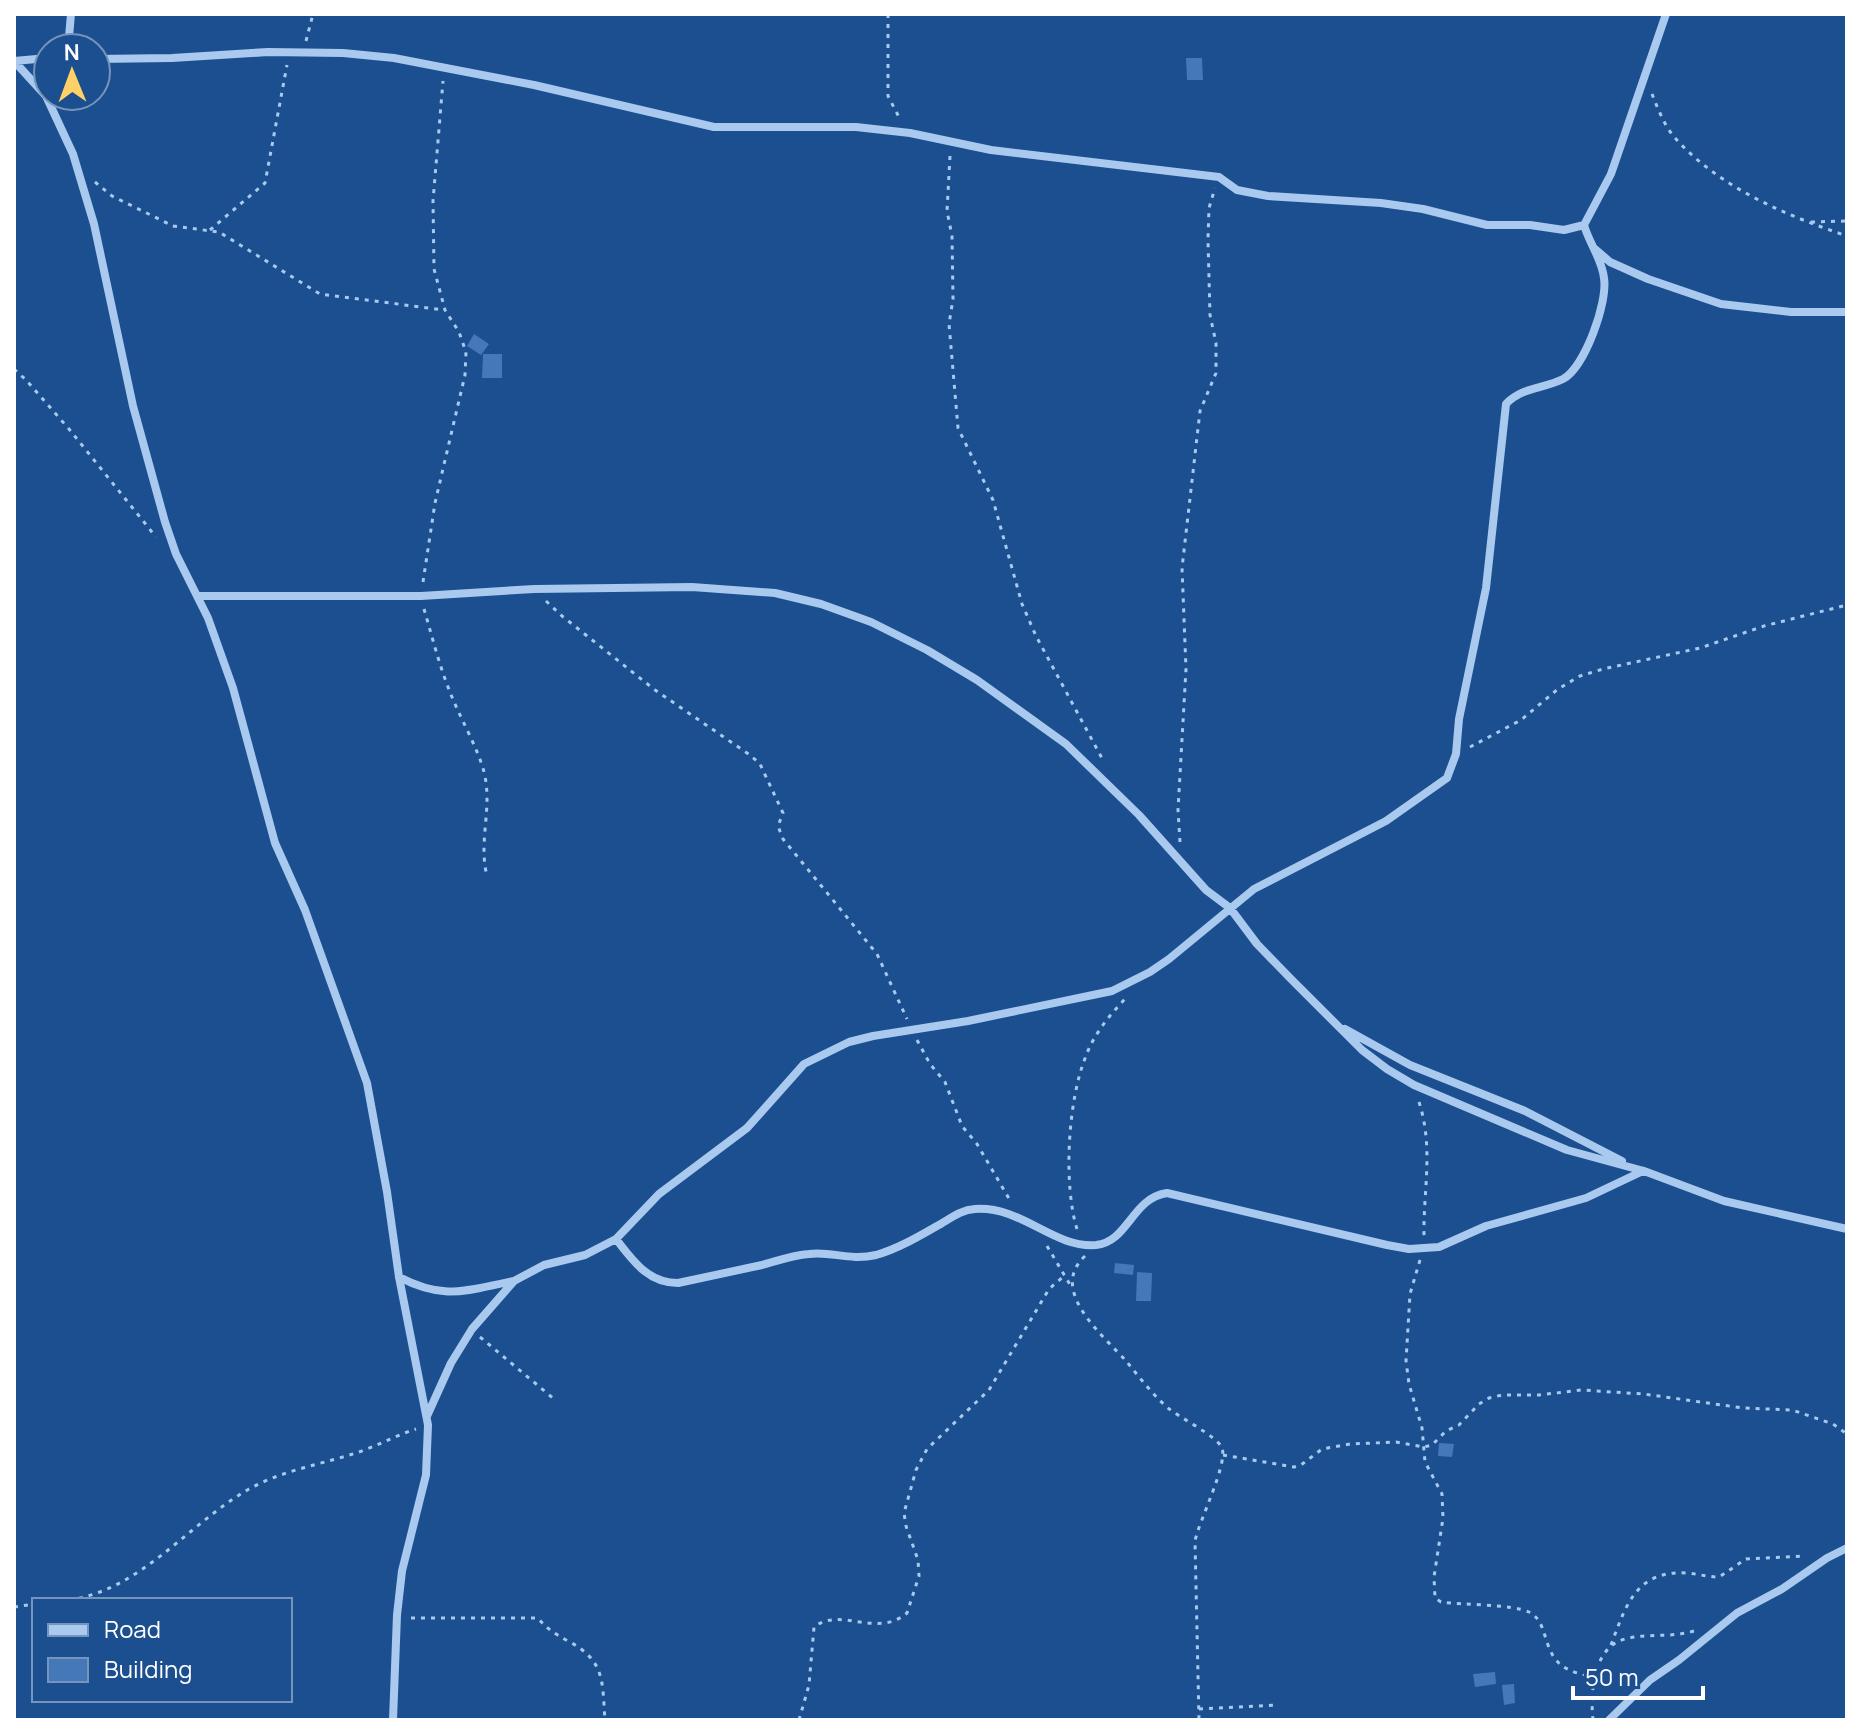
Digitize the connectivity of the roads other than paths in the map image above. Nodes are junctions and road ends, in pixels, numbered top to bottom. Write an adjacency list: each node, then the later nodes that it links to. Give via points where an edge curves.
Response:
1 (1666, 14): 4 (street, via 1611,174)
2 (112, 58): 4 (street, via 290,52 394,58 714,127 856,127 910,133 991,150 1219,177 1237,190 1268,196 1381,203 1487,225 1564,230)
3 (14, 61): 7 (street, via 46,96 73,154 165,522)
4 (1584, 225): 5 (street)
5 (1589, 243): 6 (street, via 1610,262 1721,304); 8 (street, via 1602,268 1604,295 1576,368 1506,404 1486,588 1447,778 1402,811 1254,889)
6 (1847, 312)
7 (198, 596): 8 (street, via 421,596 692,587 775,593 821,604 927,650 1066,744 1206,890); 13 (street, via 233,688 275,843 305,910 367,1083)
8 (1230, 908): 9 (street, via 1257,944); 12 (street, via 1159,965 1112,991 849,1042 804,1064 747,1128 659,1194)
9 (1340, 1027): 10 (street, via 1410,1065 1525,1111); 10 (street, via 1362,1050 1414,1085 1567,1150)
10 (1644, 1171): 11 (street, via 1724,1201); 12 (street, via 1586,1198 1424,1249 1167,1193 1154,1194 1120,1232 1097,1245 1044,1231 1001,1210 970,1209 876,1255 809,1254 678,1283 645,1273)
11 (1847, 1229)
12 (616, 1239): 14 (street)
13 (399, 1277): 14 (street, via 418,1287 455,1294); 15 (street)
14 (514, 1281): 15 (street, via 472,1329 451,1363)
15 (428, 1420): 17 (street, via 426,1475 404,1560 397,1615)
16 (1847, 1548): 18 (street, via 1737,1613 1650,1680)
17 (393, 1720)
18 (1609, 1720)

